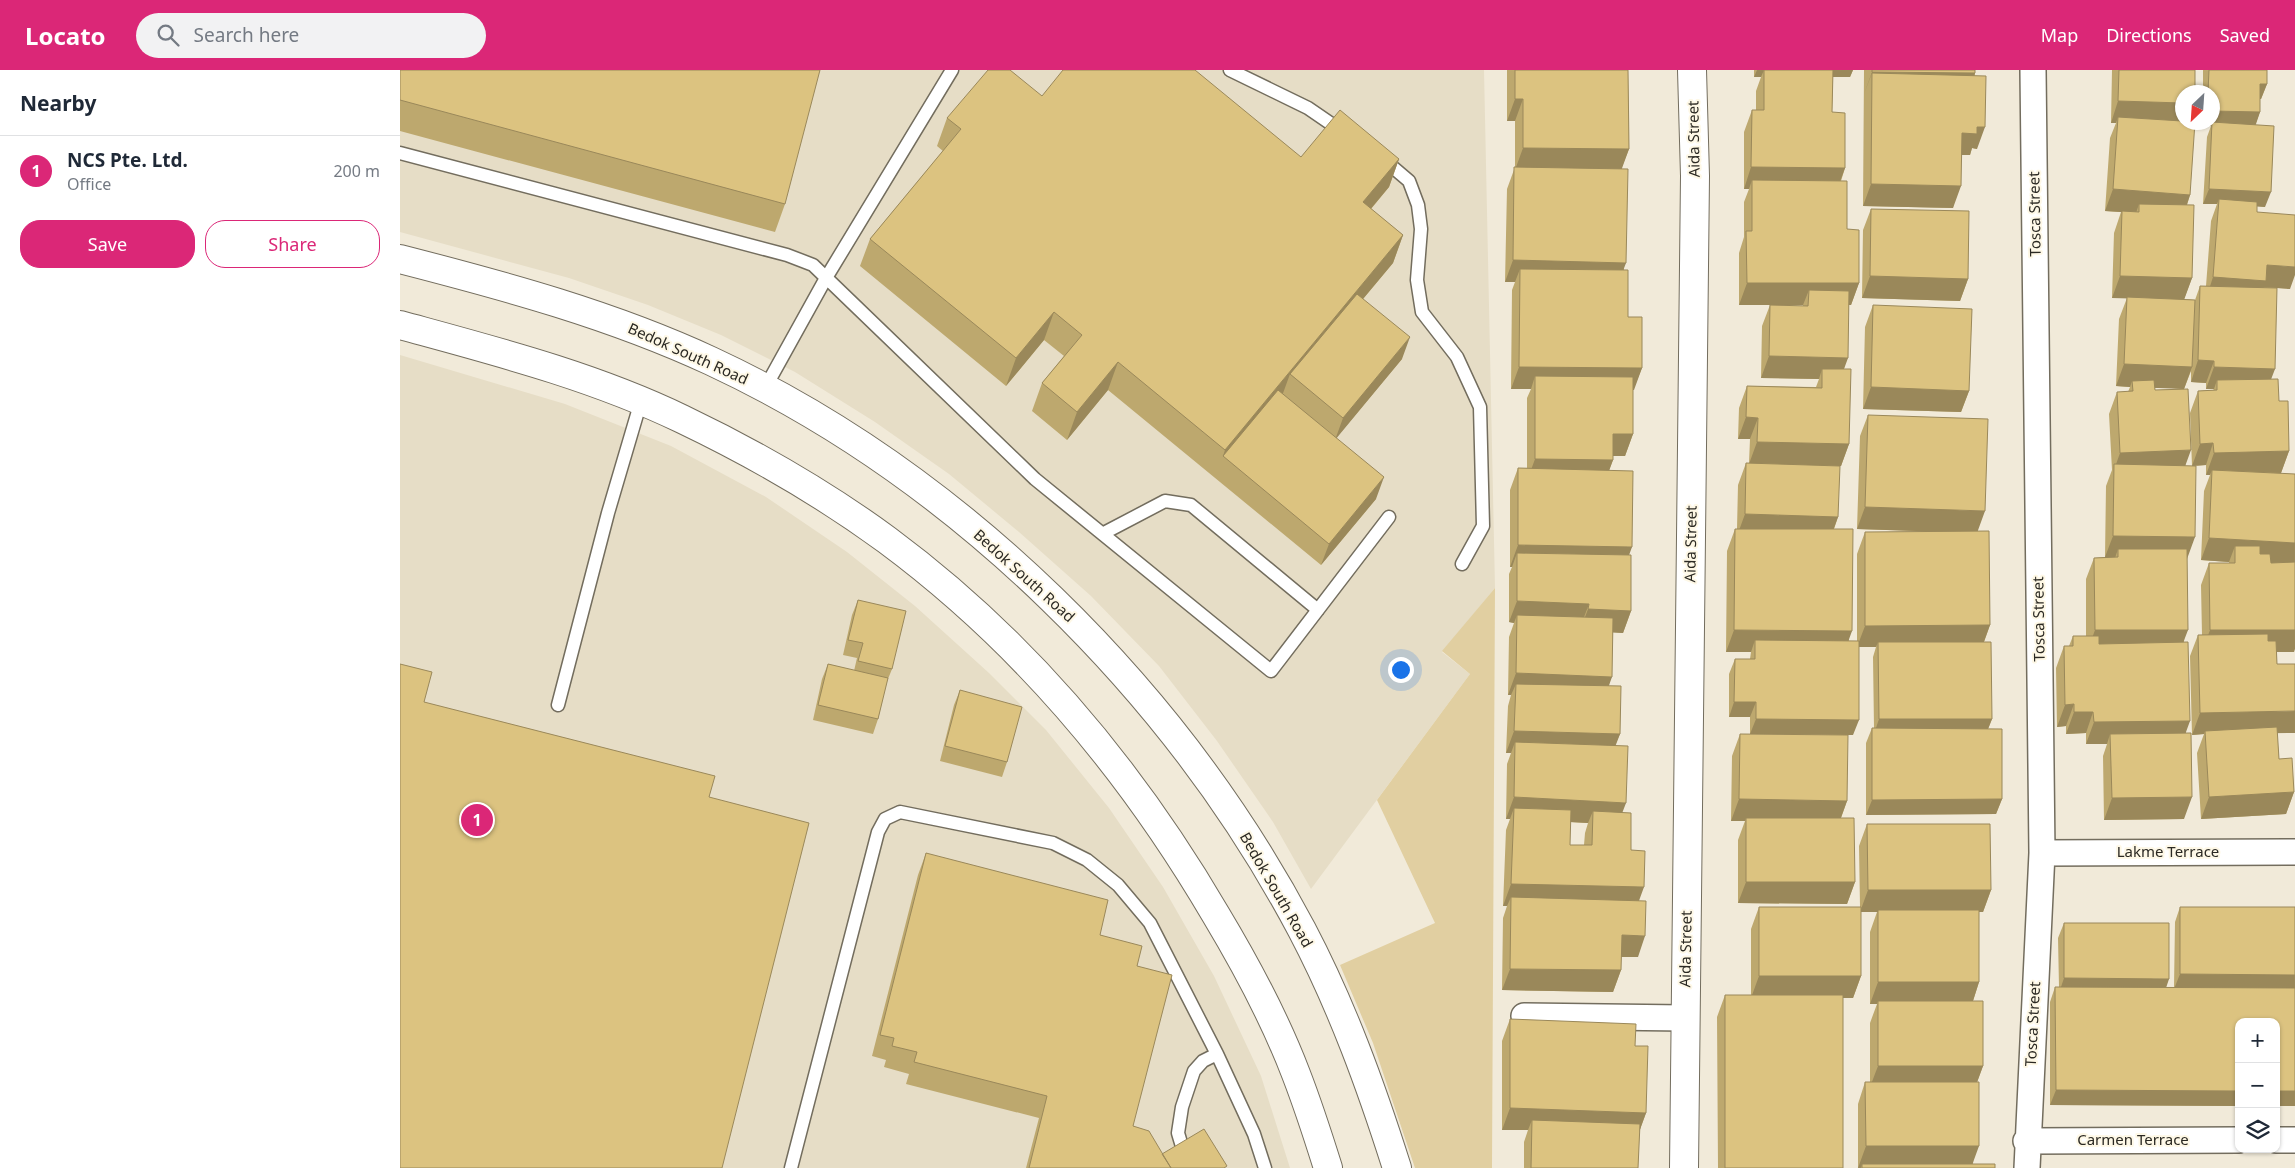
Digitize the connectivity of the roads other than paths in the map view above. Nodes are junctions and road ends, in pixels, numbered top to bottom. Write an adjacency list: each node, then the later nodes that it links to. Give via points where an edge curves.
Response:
1 (952, 70): 9 (lane)
2 (1230, 70): 5 (lane, via 1308,108)
3 (1692, 70): 21 (main road, Aida Street, via 1695,176)
4 (2033, 70): 19 (street, Tosca Street)
5 (1354, 139)
6 (1369, 149): 15 (lane, via 1409,181 1418,205 1421,229 1417,280 1422,312 1457,357 1480,407 1483,526)
7 (400, 153): 9 (lane, via 787,255 813,265)
8 (400, 259): 11 (main road, Bedok South Road, via 562,304 638,330 710,360)
9 (826, 278): 11 (lane); 14 (lane, via 1036,478)
10 (400, 325): 12 (main road, via 540,365)
11 (765, 388): 31 (main road, Bedok South Road, via 859,444 931,496 1069,614 1134,684 1246,834 1301,929 1355,1046)
12 (641, 401): 17 (lane); 30 (main road, via 742,449 819,494 887,540 1016,652 1073,713 1138,793 1192,873 1246,965 1295,1071)
13 (1389, 517): 16 (lane)
14 (1104, 533): 16 (lane, via 1165,501 1191,504); 16 (lane, via 1271,671)
15 (1462, 564)
16 (1318, 610)
17 (558, 705)
18 (2295, 852): 19 (street, Lakme Terrace)
19 (2042, 853): 23 (street, Tosca Street)
20 (1524, 1016): 21 (street)
21 (1685, 1018): 32 (main road, Aida Street)
22 (1217, 1054): 27 (lane, via 1194,1070 1182,1107 1178,1133); 28 (lane, via 1150,923 1118,885 1087,860 1054,843 900,812 885,819 878,832); 29 (lane, via 1254,1134)
23 (2026, 1140): 24 (street, Carmen Terrace); 33 (street, Tosca Street)
24 (2235, 1140)
25 (2280, 1140): 26 (street)
26 (2295, 1140)
27 (1184, 1153)
28 (791, 1168)
29 (1265, 1168)
30 (1328, 1168)
31 (1397, 1168)
32 (1684, 1168)
33 (2027, 1168)

